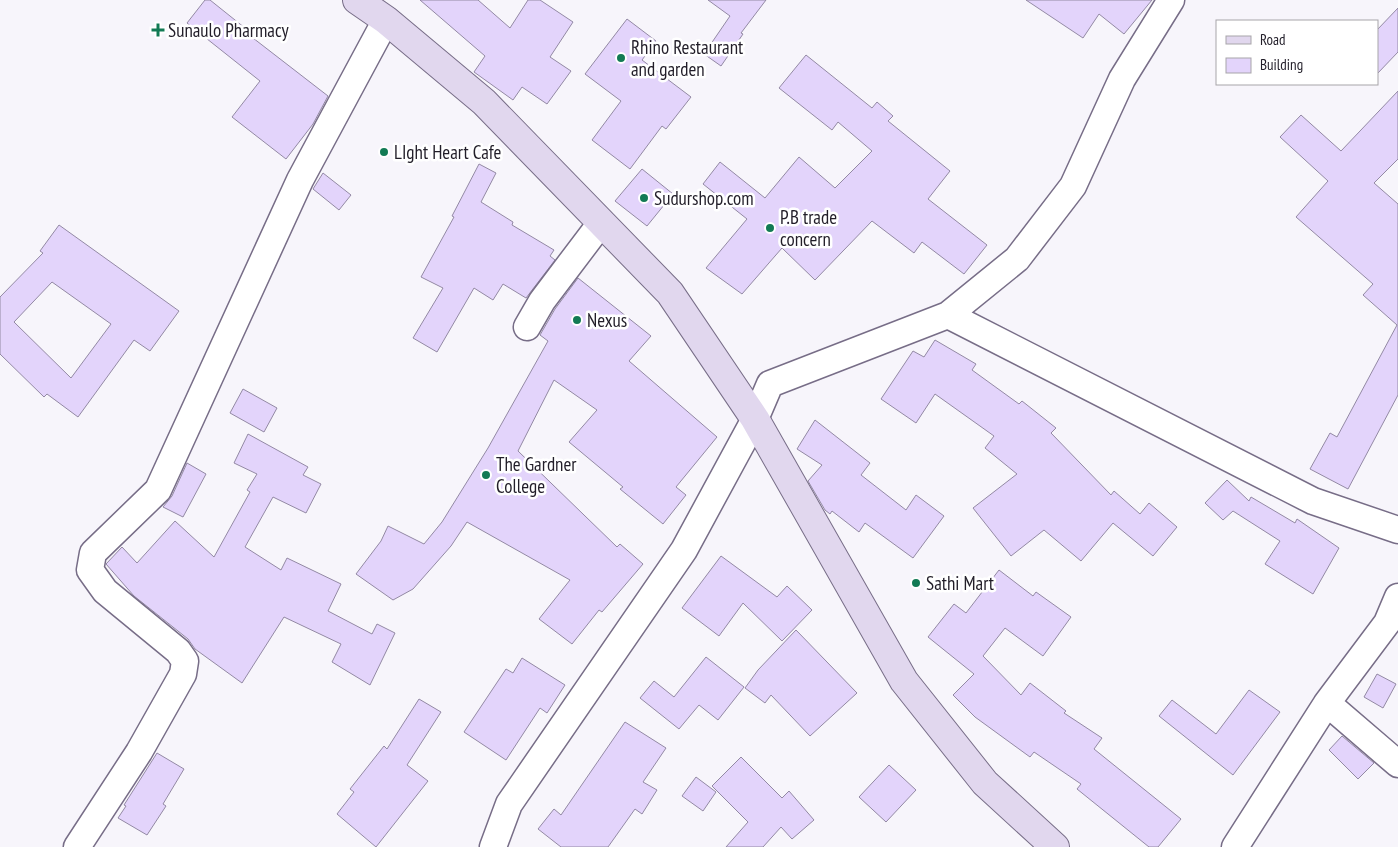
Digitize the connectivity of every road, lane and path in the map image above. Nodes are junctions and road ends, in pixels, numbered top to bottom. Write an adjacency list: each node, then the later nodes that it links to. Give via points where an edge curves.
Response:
1 (357, 0): 3 (street)
2 (1171, 0): 5 (street, via 1122,79 1073,186 1017,259)
3 (386, 20): 4 (street, via 484,102); 12 (street, via 300,180 158,490 93,553 90,570 105,591 185,661 183,674 139,752)
4 (601, 223): 6 (street); 7 (street, via 670,294)
5 (948, 315): 7 (street, via 770,384); 8 (street, via 1314,501)
6 (527, 326)
7 (755, 419): 13 (street, via 684,550 509,804); 14 (street, via 904,681 985,783)
8 (1398, 530)
9 (1398, 598): 10 (street, via 1387,623)
10 (1327, 703): 11 (street); 15 (street)
11 (1398, 764)
12 (77, 847)
13 (492, 847)
14 (1055, 847)
15 (1235, 847)

